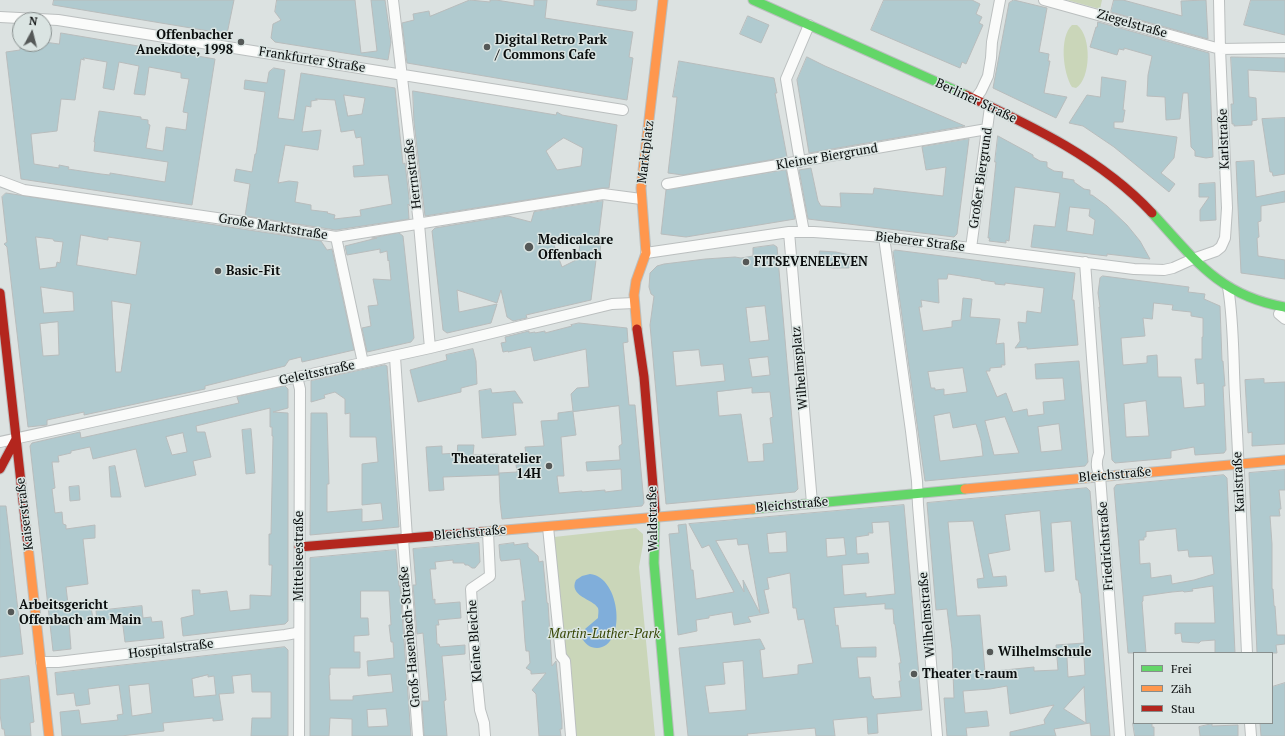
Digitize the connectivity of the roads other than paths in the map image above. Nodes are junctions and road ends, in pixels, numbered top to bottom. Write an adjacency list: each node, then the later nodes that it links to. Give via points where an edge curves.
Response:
1 (393, 0): 11 (street, Herrnstraße)
2 (663, 0): 19 (street, Marktplatz)
3 (753, 0): 8 (street, Berliner Straße)
4 (1000, 0): 12 (street, via 988,76)
5 (1044, 0): 9 (street, Ziegelstraße)
6 (1219, 0): 9 (street, Karlstraße)
7 (0, 17): 11 (street, Frankfurter Straße, via 58,20)
8 (809, 25): 12 (street, Berliner Straße); 16 (street, via 786,79)
9 (1220, 48): 10 (street, Ziegelstraße); 27 (street, Karlstraße, via 1226,233 1223,243 1216,251)
10 (1285, 48)
11 (401, 75): 14 (street, Frankfurter Straße); 20 (street, Herrnstraße)
12 (975, 100): 13 (street, Berliner Straße)
13 (990, 107): 15 (street, Großer Biergrund); 27 (street, Berliner Straße, via 1050,138 1103,171 1135,195)
14 (623, 110)
15 (987, 129): 16 (street, Kleiner Biergrund); 25 (street, Großer Biergrund)
16 (796, 163): 18 (street, Kleiner Biergrund); 22 (street)
17 (0, 181): 23 (street, Große Marktstraße, via 24,190)
18 (666, 184)
19 (641, 199): 20 (street, Große Marktstraße, via 603,194); 26 (street, Marktplatz)
20 (419, 224): 23 (street, Große Marktstraße); 35 (street, Herrnstraße)
21 (789, 232): 22 (street, Bieberer Straße); 26 (street, Bieberer Straße); 46 (street, Wilhelmsplatz)
22 (804, 232): 24 (street, Bieberer Straße)
23 (336, 237): 37 (street)
24 (884, 237): 25 (street, Bieberer Straße); 45 (street, via 908,408)
25 (971, 248): 28 (street, Bieberer Straße)
26 (646, 253): 32 (street, Marktplatz, via 636,281)
27 (1193, 259): 28 (street, Bieberer Straße, via 1164,270); 29 (street)
28 (1084, 262): 44 (street, Friedrichstraße, via 1099,453 1096,461)
29 (1228, 287): 31 (street); 33 (street, Karlstraße)
30 (0, 293): 39 (street, Kaiserstraße)
31 (1256, 302): 33 (street, via 1244,300); 34 (street)
32 (634, 303): 35 (street, Geleitsstraße, via 612,304); 47 (street, Waldstraße, via 644,377)
33 (1232, 310): 42 (street, Karlstraße)
34 (1281, 311)
35 (430, 348): 36 (street, Geleitsstraße)
36 (395, 357): 37 (street, Geleitsstraße); 50 (street, Groß-Hasenbach-Straße)
37 (363, 363): 38 (street, Geleitsstraße)
38 (297, 377): 39 (street, Geleitsstraße); 51 (street, Mittelseestraße, via 300,390)
39 (16, 439): 40 (street, Geleitsstraße); 43 (street); 54 (street, Kaiserstraße)
40 (0, 442)
41 (1285, 460): 42 (street, Bleichstraße)
42 (1239, 464): 44 (street, Bleichstraße); 53 (street, Karlstraße)
43 (0, 469)
44 (1100, 476): 45 (street, Bleichstraße); 63 (street, Friedrichstraße)
45 (917, 495): 46 (street, Bleichstraße); 62 (street, Wilhelmstraße)
46 (812, 503): 47 (street, Bleichstraße)
47 (656, 518): 48 (street, Bleichstraße); 61 (street, Waldstraße, via 654,563)
48 (548, 527): 49 (street, Bleichstraße); 60 (street, via 561,656 565,661)
49 (488, 532): 50 (street, Bleichstraße); 59 (street, Kleine Bleiche, via 490,576 471,589 476,671)
50 (405, 538): 51 (street, Bleichstraße); 58 (street, Groß-Hasenbach-Straße)
51 (299, 547): 52 (street, Mittelseestraße)
52 (299, 630): 54 (street, Hospitalstraße, via 285,635); 57 (street, Mittelseestraße)
53 (1247, 652)
54 (41, 662): 56 (street, Kaiserstraße)
55 (1250, 724): 64 (street)
56 (49, 736)
57 (299, 736)
58 (418, 736)
59 (485, 736)
60 (571, 736)
61 (669, 736)
62 (937, 736)
63 (1120, 736)
64 (1250, 736)

